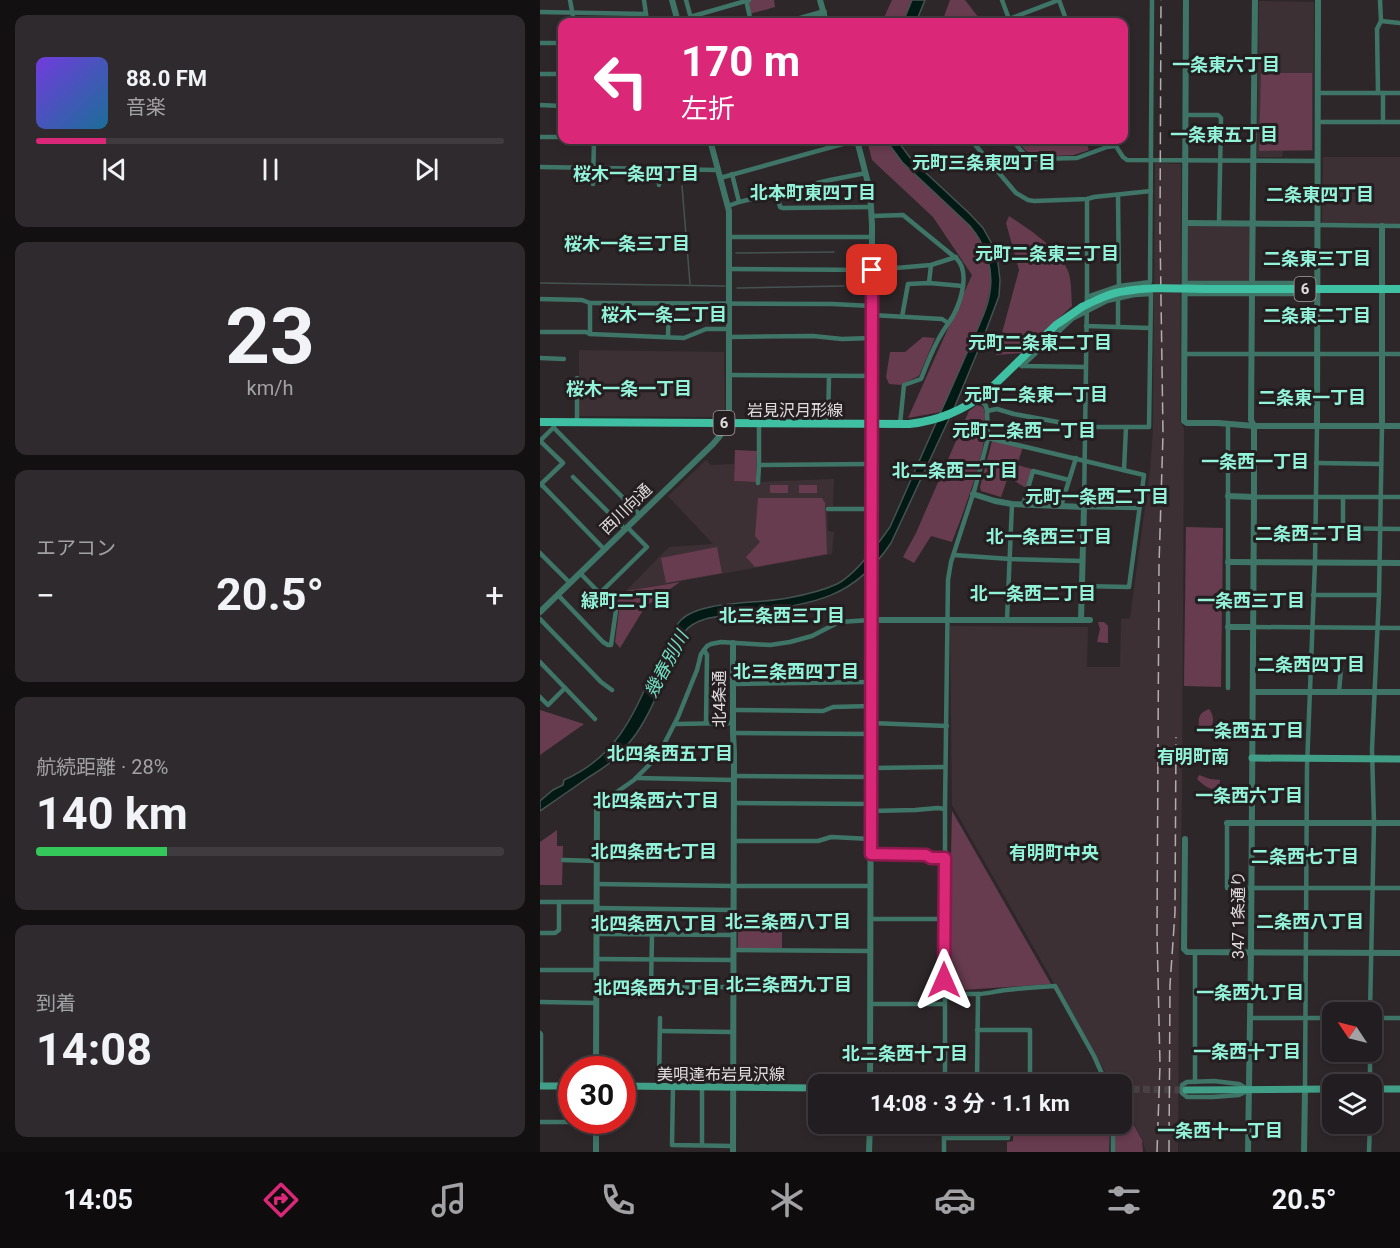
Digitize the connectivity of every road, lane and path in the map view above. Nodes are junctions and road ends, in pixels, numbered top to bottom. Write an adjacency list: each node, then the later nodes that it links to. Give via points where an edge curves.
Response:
1 (570, 0): 15 (street)
2 (644, 0): 17 (street)
3 (672, 0): 20 (street)
4 (686, 0): 21 (street)
5 (747, 0): 22 (street); 23 (street)
6 (820, 0): 16 (street)
7 (1002, 0): 26 (street)
8 (1059, 0): 27 (street); 28 (street)
9 (1152, 0): 53 (street)
10 (1186, 0): 40 (street)
11 (1255, 0): 55 (street)
12 (1318, 0): 35 (street)
13 (1380, 0): 29 (street)
14 (540, 12): 15 (street)
15 (572, 12): 17 (street); 18 (street)
16 (824, 12): 24 (street); 25 (street)
17 (646, 14): 19 (street)
18 (573, 18)
19 (646, 18)
20 (677, 18)
21 (690, 18)
22 (697, 18)
23 (750, 18)
24 (803, 18)
25 (825, 18)
26 (1009, 18)
27 (1012, 18)
28 (1066, 18)
29 (1381, 21): 30 (street); 36 (street, via 1377,29)
30 (1400, 22)
31 (540, 43): 32 (street)
32 (558, 43)
33 (540, 74): 34 (street)
34 (558, 75)
35 (1318, 93): 36 (street); 41 (street)
36 (1380, 93): 37 (street); 42 (street)
37 (1400, 93)
38 (540, 105): 39 (street)
39 (558, 106)
40 (1185, 114): 54 (street); 56 (street, via 1221,118)
41 (1318, 122): 42 (street); 57 (street)
42 (1383, 122): 43 (street)
43 (1400, 122)
44 (540, 137): 45 (street)
45 (558, 137)
46 (594, 144): 59 (street)
47 (711, 144): 61 (street)
48 (842, 144): 63 (street)
49 (858, 144): 62 (street)
50 (974, 144): 70 (street, via 1016,193 1028,200)
51 (1015, 144): 52 (street, via 1025,155 1037,159 1077,158)
52 (1115, 146): 53 (street, via 1127,160)
53 (1151, 160): 54 (street); 67 (street)
54 (1185, 160): 56 (street); 77 (street)
55 (1252, 160): 56 (street); 57 (street); 76 (street)
56 (1220, 161): 75 (street)
57 (1317, 161): 78 (street)
58 (540, 167): 59 (street)
59 (593, 169): 60 (street); 65 (street)
60 (659, 170): 61 (street); 66 (street)
61 (718, 170): 64 (street)
62 (866, 173): 68 (street); 73 (street)
63 (732, 174): 64 (street); 71 (street)
64 (720, 178): 72 (street)
65 (592, 184)
66 (658, 185)
67 (1151, 191): 69 (street); 87 (street)
68 (777, 193): 71 (street); 73 (street, via 778,204 783,208)
69 (1118, 195): 70 (street); 92 (street)
70 (1087, 199): 99 (street)
71 (739, 202): 72 (street)
72 (728, 206): 81 (street)
73 (872, 207): 74 (street)
74 (872, 216): 82 (street); 83 (street, via 903,215)
75 (1219, 223): 76 (street); 77 (street)
76 (1252, 223): 78 (street); 90 (street)
77 (1185, 224): 88 (street)
78 (1317, 224): 79 (street); 93 (street)
79 (1383, 226): 80 (street); 94 (street)
80 (1400, 226)
81 (729, 237): 82 (street); 85 (street)
82 (872, 237): 86 (street)
83 (956, 257): 84 (street); 91 (street, via 961,263)
84 (931, 265): 86 (street); 89 (street)
85 (729, 269): 86 (street); 104 (street)
86 (872, 270): 105 (street)
87 (1150, 282): 92 (street); 97 (street)
88 (1184, 283): 90 (street); 98 (street)
89 (929, 284): 91 (street); 108 (street, via 908,284)
90 (1252, 284): 93 (street, via 1310,283)
91 (963, 285): 109 (street)
92 (1119, 286): 99 (street); 100 (street)
93 (1317, 289): 94 (main road, 6); 96 (street, via 1310,294); 106 (main road, 6, bridge, via 1149,289 1097,299); 121 (street)
94 (1382, 289): 95 (main road, 6); 122 (street)
95 (1400, 289)
96 (1252, 293): 98 (street); 120 (street, 347 1条通り)
97 (1150, 294): 100 (street); 112 (street)
98 (1184, 294): 119 (street)
99 (1087, 297): 106 (street)
100 (1118, 299): 106 (street); 111 (street)
101 (540, 300): 102 (street)
102 (590, 303): 103 (street); 115 (street)
103 (669, 304): 104 (street); 116 (street)
104 (729, 304): 105 (street); 113 (street)
105 (872, 306): 107 (street)
106 (1084, 309): 110 (street); 126 (main road, 岩見沢月形線 / 6, via 1056,325)
107 (872, 315): 108 (street); 118 (street)
108 (902, 317): 109 (street, via 942,319)
109 (948, 323): 140 (street, via 921,379 904,385)
110 (1086, 326): 111 (street); 127 (street)
111 (1118, 327): 112 (street)
112 (1150, 328): 148 (street, via 1149,427)
113 (729, 329): 116 (street, via 706,329 684,338); 117 (street)
114 (540, 333): 115 (street)
115 (590, 334): 116 (street)
116 (668, 336)
117 (729, 337): 118 (street); 128 (street)
118 (872, 338): 130 (street)
119 (1184, 354): 120 (street); 141 (street, via 1184,421)
120 (1252, 354): 121 (street); 143 (street, 347 1条通り)
121 (1317, 354): 122 (street); 144 (street)
122 (1381, 354): 123 (street); 145 (street)
123 (1400, 354)
124 (540, 358): 125 (street)
125 (564, 359)
126 (1020, 364): 127 (street); 132 (main road, 岩見沢月形線 / 6)
127 (1086, 367): 147 (street)
128 (729, 375): 129 (street); 136 (street)
129 (829, 376): 130 (street); 138 (street)
130 (872, 376): 139 (street)
131 (577, 378): 135 (street)
132 (977, 400): 133 (street); 140 (main road, 岩見沢月形線 / 6, via 945,416)
133 (987, 411): 147 (street); 149 (street)
134 (540, 422): 142 (main road, 岩見沢月形線 / 6)
135 (577, 422): 136 (main road, 岩見沢月形線 / 6); 142 (main road, 岩見沢月形線 / 6)
136 (729, 423): 137 (main road, 岩見沢月形線 / 6); 176 (street, 西川向通)
137 (759, 423): 138 (main road, 岩見沢月形線 / 6); 156 (street)
138 (828, 423): 139 (main road, 岩見沢月形線 / 6)
139 (872, 423): 140 (main road, 岩見沢月形線 / 6); 154 (street)
140 (904, 424)
141 (1228, 424): 143 (street); 163 (street)
142 (555, 425): 150 (street); 176 (street)
143 (1254, 426): 144 (street); 164 (street, 347 1条通り)
144 (1317, 426): 145 (street); 153 (street)
145 (1382, 426): 146 (street); 155 (street)
146 (1400, 426)
147 (1085, 427): 148 (street); 152 (street)
148 (1126, 427): 157 (street)
149 (988, 438): 151 (street); 162 (street)
150 (540, 441): 161 (street, via 562,463)
151 (1076, 458): 152 (street); 159 (street)
152 (1085, 460): 157 (street); 172 (street)
153 (1316, 463): 155 (street); 165 (street)
154 (872, 464): 156 (street); 175 (street)
155 (1381, 464): 167 (street)
156 (759, 465): 160 (street)
157 (1124, 470): 173 (street, via 1144,475)
158 (573, 477): 177 (street)
159 (1069, 480): 170 (street, via 1033,471); 171 (street)
160 (758, 483)
161 (541, 485): 182 (street)
162 (973, 494): 169 (street); 184 (street)
163 (1228, 496): 164 (street); 187 (street)
164 (1254, 496): 165 (street); 188 (street, 347 1条通り)
165 (1316, 497): 166 (street); 178 (street)
166 (1343, 497): 167 (street); 179 (street)
167 (1380, 497): 168 (street); 180 (street)
168 (1400, 497)
169 (1011, 504): 170 (street); 185 (street)
170 (1023, 505): 171 (street)
171 (1061, 506): 172 (street)
172 (1084, 507): 173 (street); 186 (street)
173 (1139, 508): 194 (street, via 1128,587)
174 (828, 509): 175 (street)
175 (871, 509): 203 (street)
176 (639, 515): 177 (street, 西川向通)
177 (626, 528): 182 (street, 西川向通); 195 (street, via 647,547)
178 (1316, 528): 179 (street); 189 (street)
179 (1343, 529): 180 (street)
180 (1380, 529): 181 (street); 190 (street)
181 (1400, 529)
182 (604, 549): 192 (street, 西川向通)
183 (540, 553): 193 (street)
184 (954, 555): 185 (street); 204 (street, via 948,580)
185 (1010, 559): 186 (street); 205 (street)
186 (1083, 561): 194 (street)
187 (1228, 562): 188 (street); 208 (street)
188 (1253, 562): 189 (street); 209 (street, 347 1条通り)
189 (1315, 562): 190 (street); 197 (street)
190 (1380, 562): 191 (street); 198 (street)
191 (1400, 563)
192 (580, 573): 193 (street, 西川向通); 195 (street)
193 (570, 583): 196 (street, 西川向通)
194 (1082, 586): 206 (street)
195 (600, 593): 196 (street, via 616,610 611,645 603,642)
196 (558, 595): 200 (street, 西川向通)
197 (1313, 595): 198 (street); 211 (street)
198 (1379, 595): 210 (street)
199 (540, 600): 200 (street)
200 (546, 606): 201 (street, 西川向通)
201 (540, 612)
202 (540, 619): 221 (street)
203 (871, 620): 204 (street); 213 (street, via 839,622 790,642); 217 (street)
204 (947, 620): 205 (street); 235 (street)
205 (1007, 620): 206 (street)
206 (1081, 620): 207 (street)
207 (1090, 620)
208 (1228, 627): 209 (street); 219 (street)
209 (1253, 627): 211 (street); 222 (street, 347 1条通り)
210 (1378, 627): 211 (street); 212 (street); 224 (street)
211 (1312, 628): 226 (street)
212 (1400, 628)
213 (733, 643): 214 (street, via 711,644); 218 (street, 北4条通)
214 (704, 650): 231 (street); 234 (street)
215 (540, 662): 220 (street)
216 (1341, 668): 223 (street)
217 (871, 682): 218 (street); 228 (street)
218 (733, 684): 229 (street, 北4条通)
219 (1228, 687)
220 (565, 688): 227 (street, via 548,705); 230 (street)
221 (612, 690)
222 (1253, 692): 226 (street); 238 (street, 347 1条通り)
223 (1339, 692): 224 (street); 226 (street)
224 (1375, 692): 225 (street); 240 (street)
225 (1400, 692)
226 (1310, 693): 239 (street)
227 (540, 698)
228 (871, 706): 229 (street, via 823,711); 233 (street)
229 (733, 710): 232 (street, 北4条通)
230 (595, 719)
231 (706, 723): 232 (street); 234 (street)
232 (733, 723): 236 (street, 北4条通)
233 (871, 723): 235 (street); 237 (street)
234 (675, 724): 245 (street, via 654,760)
235 (946, 726): 242 (street)
236 (733, 733): 237 (street); 246 (street, 北4条通)
237 (871, 735): 243 (street)
238 (1252, 758): 239 (main road); 252 (street, 347 1条通り)
239 (1307, 759): 240 (main road); 253 (street)
240 (1373, 759): 241 (main road); 254 (street)
241 (1400, 759)
242 (945, 767): 243 (street); 250 (street)
243 (871, 768): 244 (street)
244 (871, 777): 246 (street); 249 (street)
245 (636, 778): 246 (street); 248 (street)
246 (734, 778): 247 (street, 北4条通)
247 (734, 803): 249 (street); 258 (street, 北4条通)
248 (597, 806): 262 (street)
249 (871, 807): 250 (street); 256 (street)
250 (945, 809): 260 (street)
251 (1227, 822): 252 (street); 266 (street, via 1227,888)
252 (1252, 822): 253 (street); 266 (street, 347 1条通り)
253 (1307, 823): 254 (street); 267 (street)
254 (1374, 823): 255 (street); 268 (street)
255 (1400, 823)
256 (871, 839): 258 (street); 259 (street)
257 (1185, 839): 282 (street, via 1184,949)
258 (734, 841): 264 (street, 北4条通)
259 (871, 854): 260 (street); 265 (street)
260 (945, 858): 275 (street)
261 (563, 860): 262 (street)
262 (597, 861): 263 (street)
263 (597, 884): 264 (street); 272 (street)
264 (733, 886): 265 (street); 273 (street, 北4条通)
265 (871, 886): 274 (street)
266 (1251, 888): 267 (street); 283 (street, 347 1条通り)
267 (1306, 888): 268 (street); 284 (street)
268 (1372, 888): 269 (street); 285 (street)
269 (1400, 888)
270 (540, 902): 271 (street)
271 (559, 902): 272 (street); 276 (street, via 559,930)
272 (597, 905): 273 (street); 277 (street)
273 (733, 910): 279 (street, 北4条通)
274 (870, 919): 275 (street); 281 (street)
275 (945, 919): 295 (street)
276 (540, 933)
277 (597, 934): 278 (street); 287 (street)
278 (651, 934): 279 (street); 288 (street)
279 (733, 935): 280 (street, 北4条通)
280 (733, 950): 281 (street); 289 (street, 北4条通)
281 (870, 951): 300 (street)
282 (1195, 952): 283 (street); 318 (street)
283 (1251, 953): 284 (street); 303 (street, 347 1条通り)
284 (1306, 953): 285 (street); 304 (street)
285 (1371, 953): 286 (street); 298 (street)
286 (1400, 953)
287 (596, 959): 288 (street); 291 (street)
288 (651, 959): 289 (street); 294 (street)
289 (733, 960): 292 (street, 北4条通)
290 (540, 970): 291 (street)
291 (596, 970): 293 (street)
292 (733, 987): 294 (street); 310 (street, 北4条通)
293 (596, 988): 294 (street); 299 (street)
294 (651, 988)
295 (944, 994): 296 (street); 301 (street)
296 (978, 994): 308 (street); 317 (street, via 1054,987)
297 (540, 1002): 299 (street)
298 (1370, 1002)
299 (596, 1003): 312 (street)
300 (870, 1004): 301 (street); 313 (street)
301 (944, 1004): 314 (street)
302 (660, 1018): 309 (street)
303 (1250, 1018): 304 (street); 332 (street, 347 1条通り)
304 (1305, 1018): 305 (street); 327 (street)
305 (1322, 1018)
306 (1382, 1018): 307 (street)
307 (1400, 1018)
308 (977, 1030): 315 (street); 316 (street, via 1030,1030)
309 (660, 1031): 310 (street); 322 (street)
310 (733, 1032): 325 (street, 北4条通)
311 (540, 1034): 319 (street)
312 (596, 1056)
313 (870, 1074)
314 (945, 1074)
315 (976, 1074)
316 (1030, 1074)
317 (1102, 1074)
318 (1195, 1082): 332 (street, via 1239,1083); 332 (street, via 1184,1083 1182,1094 1213,1097)
319 (540, 1086): 320 (main road)
320 (558, 1086)
321 (636, 1086): 322 (main road, 美唄達布岩見沢線)
322 (659, 1087): 323 (main road, 美唄達布岩見沢線)
323 (673, 1087): 324 (main road, 美唄達布岩見沢線); 342 (street, via 672,1145)
324 (702, 1087): 325 (main road, 美唄達布岩見沢線); 342 (street)
325 (733, 1088): 326 (main road, 美唄達布岩見沢線); 343 (street, 北4条通)
326 (808, 1088)
327 (1305, 1089): 328 (main road); 332 (main road); 349 (street)
328 (1322, 1089)
329 (1382, 1089): 330 (main road)
330 (1400, 1089)
331 (1186, 1090): 332 (main road)
332 (1249, 1090): 348 (street, 347 1条通り)
333 (540, 1122): 334 (street)
334 (558, 1122)
335 (596, 1134): 344 (street)
336 (870, 1134): 345 (street)
337 (944, 1134): 341 (street)
338 (1008, 1134): 341 (street, via 1008,1138)
339 (1113, 1134): 347 (street)
340 (1370, 1134): 350 (street)
341 (944, 1138): 346 (street)
342 (702, 1145): 343 (street)
343 (733, 1149)
344 (596, 1152)
345 (869, 1152)
346 (944, 1152)
347 (1113, 1152)
348 (1248, 1152)
349 (1304, 1152)
350 (1370, 1152)

